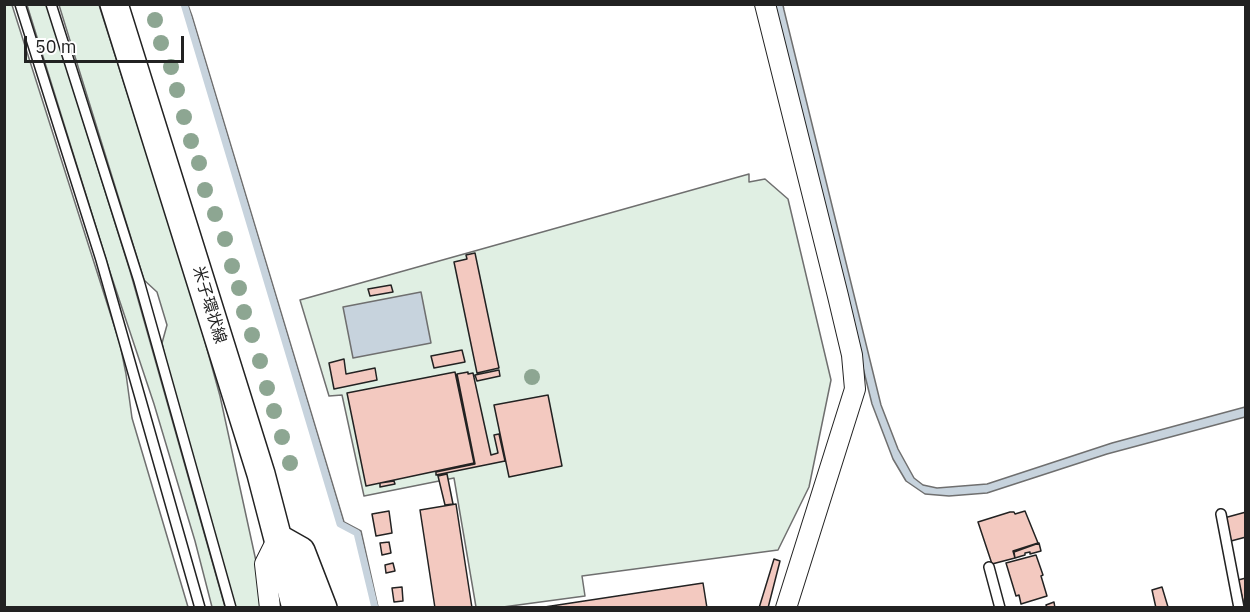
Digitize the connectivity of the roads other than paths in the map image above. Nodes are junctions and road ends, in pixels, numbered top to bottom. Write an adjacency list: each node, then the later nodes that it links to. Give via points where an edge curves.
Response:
1 (20, 4): 8 (lane, via 105,272)
2 (51, 4): 9 (lane, via 139,281)
3 (114, 4): 6 (main road, 米子環状線)
4 (765, 4): 13 (street, via 852,354 855,389)
5 (1221, 514): 15 (lane)
6 (278, 538): 10 (street, via 265,564); 11 (main road, 米子環状線); 12 (main road, via 301,551)
7 (989, 567): 14 (lane)
8 (200, 608)
9 (231, 608)
10 (270, 608)
11 (296, 608)
12 (323, 608)
13 (786, 608)
14 (1000, 608)
15 (1239, 608)

